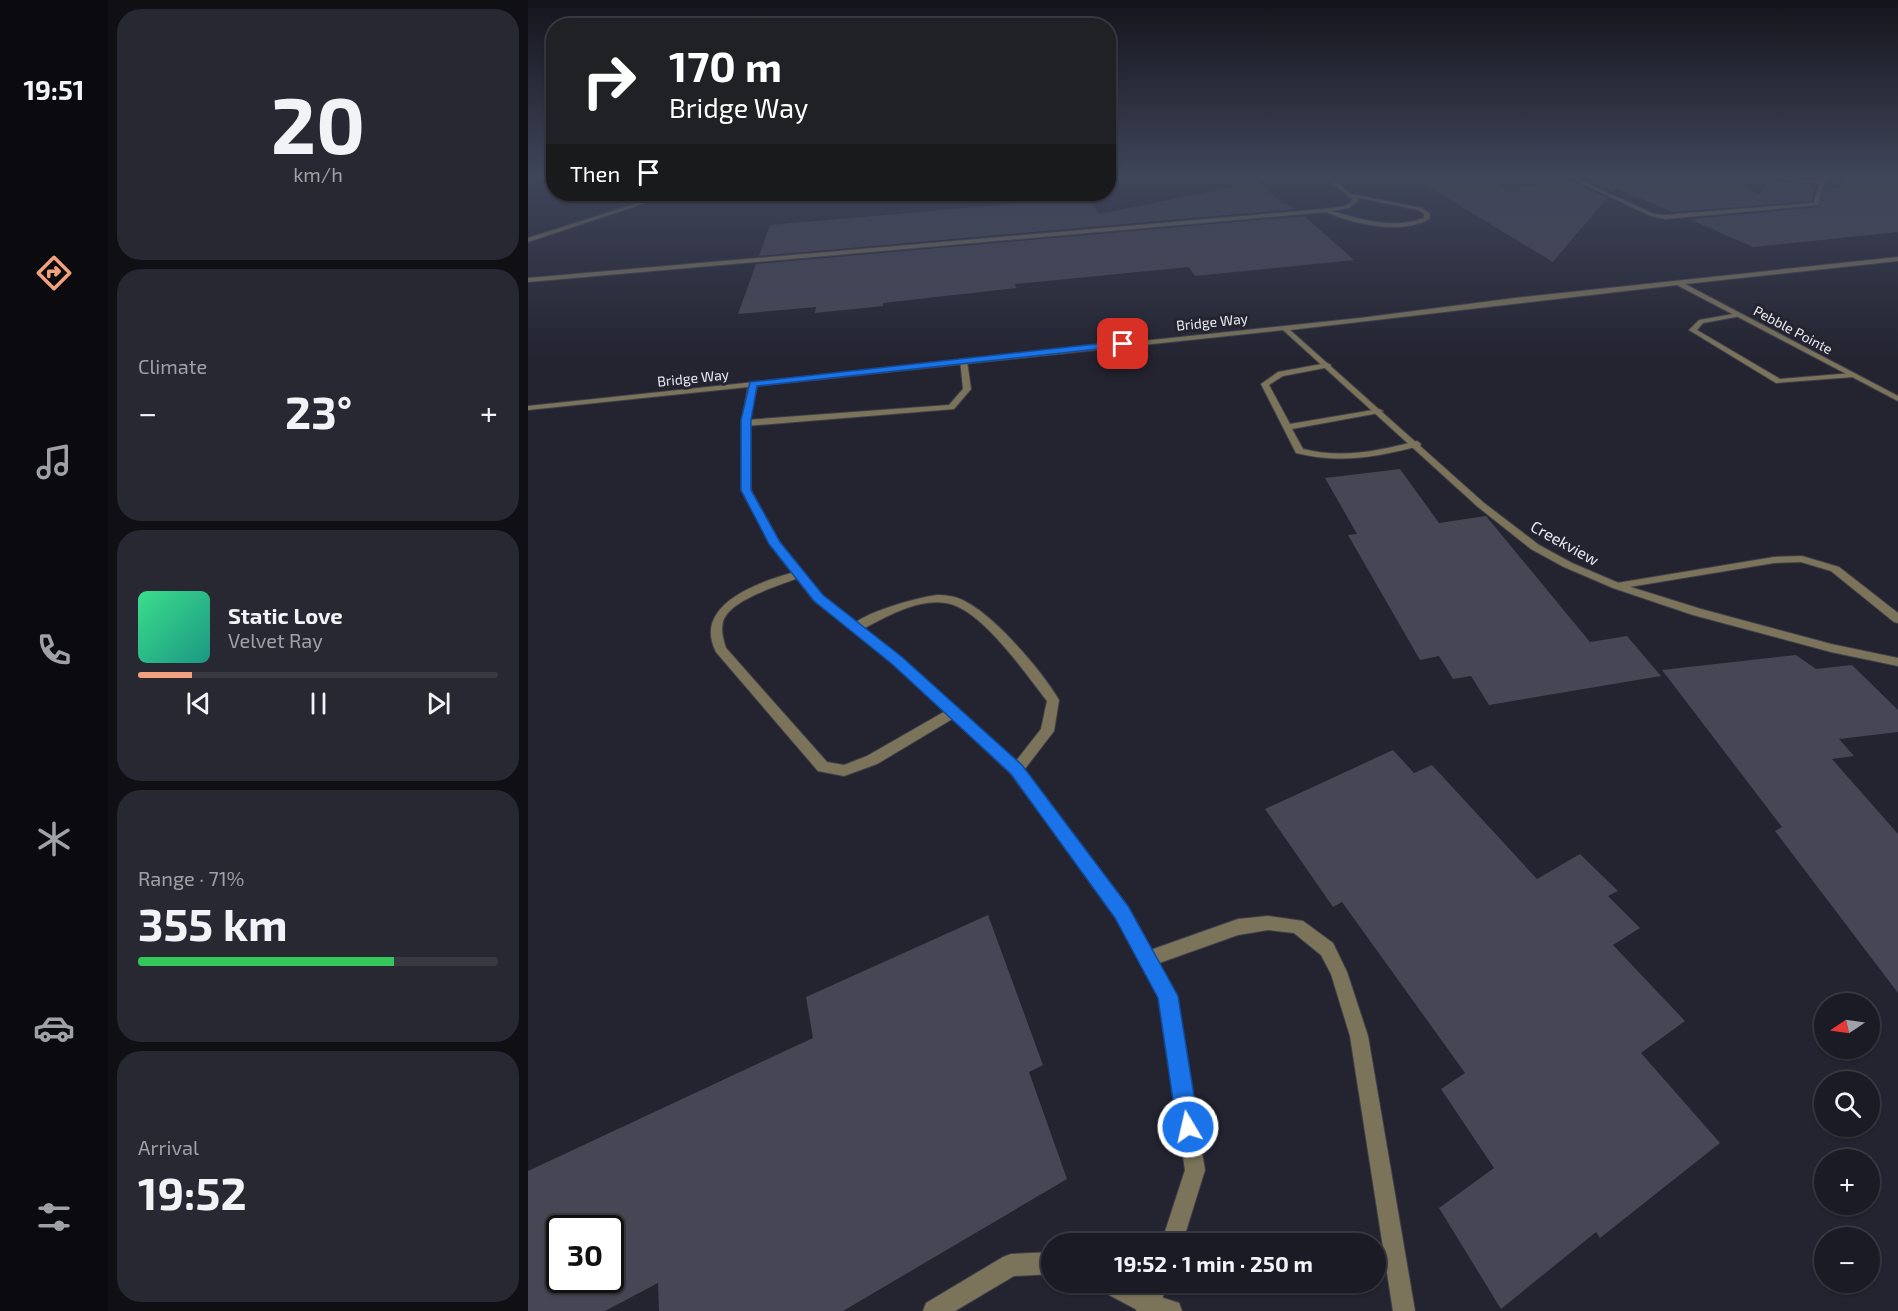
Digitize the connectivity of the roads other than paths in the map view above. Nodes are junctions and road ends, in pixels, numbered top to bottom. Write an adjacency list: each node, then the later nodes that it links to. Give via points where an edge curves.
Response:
1 (1022, 237): 3 (street)
2 (1898, 259): 4 (street, Bridge Way)
3 (528, 280)
4 (1678, 283): 5 (street, Pebble Pointe); 6 (street, Bridge Way)
5 (1739, 315): 9 (street, Pebble Pointe); 9 (street, via 1701,321 1693,330 1779,381)
6 (1283, 327): 7 (street, Bridge Way); 8 (street, Creekview)
7 (963, 361): 10 (street, Bridge Way); 14 (street, via 967,389 951,407)
8 (1327, 365): 13 (street, Creekview); 15 (street, via 1281,374 1265,384)
9 (1853, 375): 11 (street, Pebble Pointe)
10 (753, 384): 12 (street, Bridge Way); 14 (street)
11 (1898, 399)
12 (528, 408)
13 (1379, 411): 15 (street); 16 (street, Creekview)
14 (746, 423): 17 (street, via 746,490 775,544)
15 (1287, 428): 16 (street, via 1299,451 1326,459 1366,457)
16 (1417, 444): 18 (street, Creekview, via 1481,505 1535,547)
17 (799, 574): 20 (street, via 818,598); 22 (street, via 738,601 721,614 715,633 720,649 823,767 844,771 872,760)
18 (1617, 586): 19 (street, via 1773,560 1802,559 1835,569); 21 (street, Creekview, via 1697,612)
19 (1898, 619)
20 (855, 628): 22 (street); 23 (street, via 888,612 948,599 986,618 1053,700 1047,731)
21 (1898, 662)
22 (954, 712): 23 (street)
23 (1016, 770): 24 (street, via 1122,912)
24 (1148, 959): 25 (street, via 1168,996 1194,1170); 32 (street, via 1238,927 1268,923 1297,926 1327,949 1339,972 1359,1036)
25 (1174, 1233)
26 (1041, 1264): 30 (street, via 1011,1265)
27 (1125, 1293): 29 (street)
28 (1153, 1293): 29 (street)
29 (1148, 1308): 31 (street)
30 (934, 1311)
31 (1171, 1311)
32 (1404, 1311)

